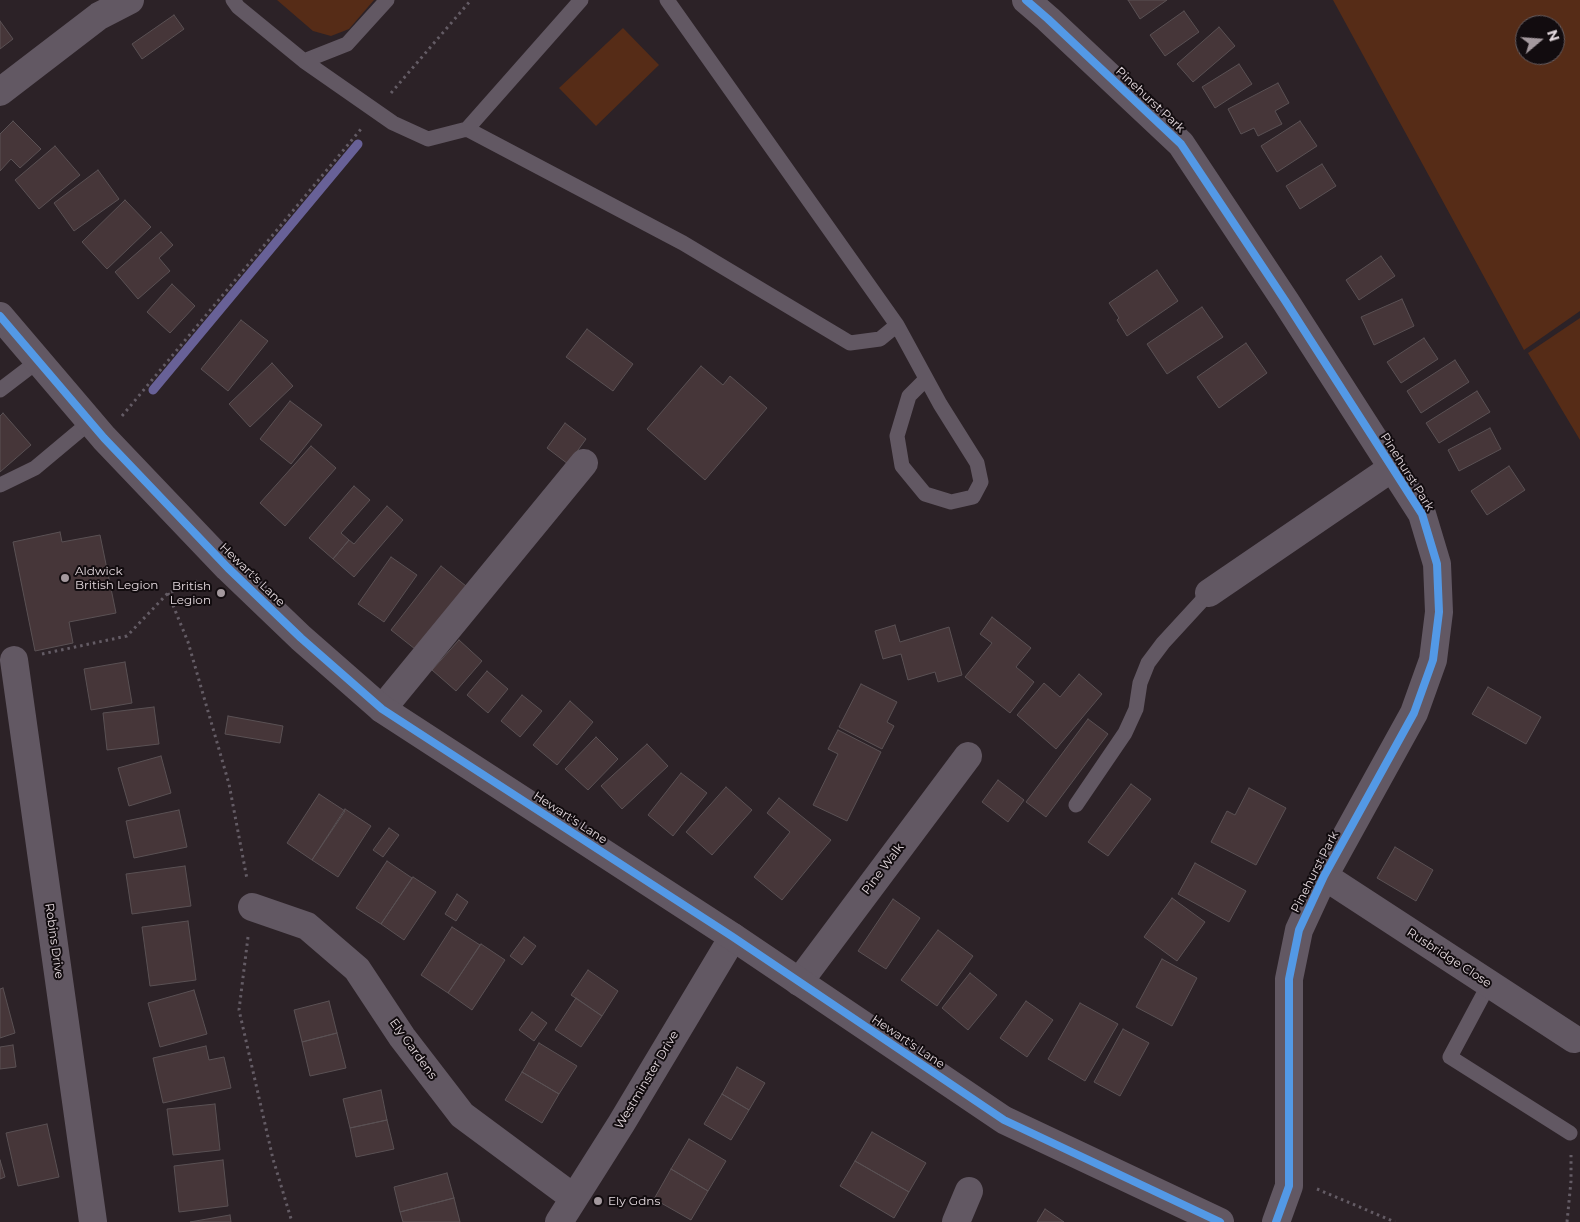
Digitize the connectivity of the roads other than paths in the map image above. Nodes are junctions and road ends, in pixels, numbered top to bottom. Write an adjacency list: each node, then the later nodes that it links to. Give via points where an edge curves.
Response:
1 (130, 0): 8 (street, via 99,16)
2 (233, 0): 7 (lane)
3 (387, 0): 7 (lane, via 347,44)
4 (582, 0): 9 (lane)
5 (667, 0): 11 (lane)
6 (1026, 0): 17 (street, Pinehurst Park, via 1181,144)
7 (304, 61): 9 (lane, via 393,123 428,138)
8 (0, 92)
9 (467, 129): 11 (lane, via 683,243 850,342 880,339)
10 (0, 316): 12 (street, Hewart's Lane)
11 (898, 325): 13 (lane)
12 (38, 361): 14 (lane); 15 (street, Hewart's Lane)
13 (926, 379): 13 (lane, via 977,463 981,482 973,497 951,502 925,494 902,466 897,436 909,396)
14 (0, 390)
15 (97, 430): 18 (lane); 21 (street, Hewart's Lane, via 228,568 301,638)
16 (584, 463): 21 (street)
17 (1392, 468): 19 (street); 24 (street, Pinehurst Park, via 1422,514 1437,564 1439,612 1433,660 1414,713)
18 (0, 485)
19 (1209, 593): 23 (lane, via 1148,663 1140,683 1136,709 1125,733)
20 (14, 660): 33 (street, Robins Drive)
21 (382, 708): 26 (street, Hewart's Lane)
22 (968, 756): 27 (street, Pine Walk)
23 (1076, 805)
24 (1324, 876): 28 (street, Rusbridge Close); 37 (street, Pinehurst Park, via 1299,930 1289,979 1289,1186)
25 (252, 907): 32 (street, Ely Gardens, via 308,926 357,969 402,1037 462,1116)
26 (732, 936): 27 (street, Hewart's Lane); 32 (street, Westminster Drive, via 622,1124)
27 (799, 982): 36 (street, Hewart's Lane, via 1004,1120)
28 (1489, 984): 29 (street, Rusbridge Close); 30 (lane, via 1450,1057)
29 (1574, 1038)
30 (1570, 1133)
31 (969, 1191): 35 (street)
32 (574, 1198): 34 (street, Westminster Drive)
33 (93, 1222)
34 (559, 1222)
35 (956, 1222)
36 (1220, 1222)
37 (1276, 1222)

